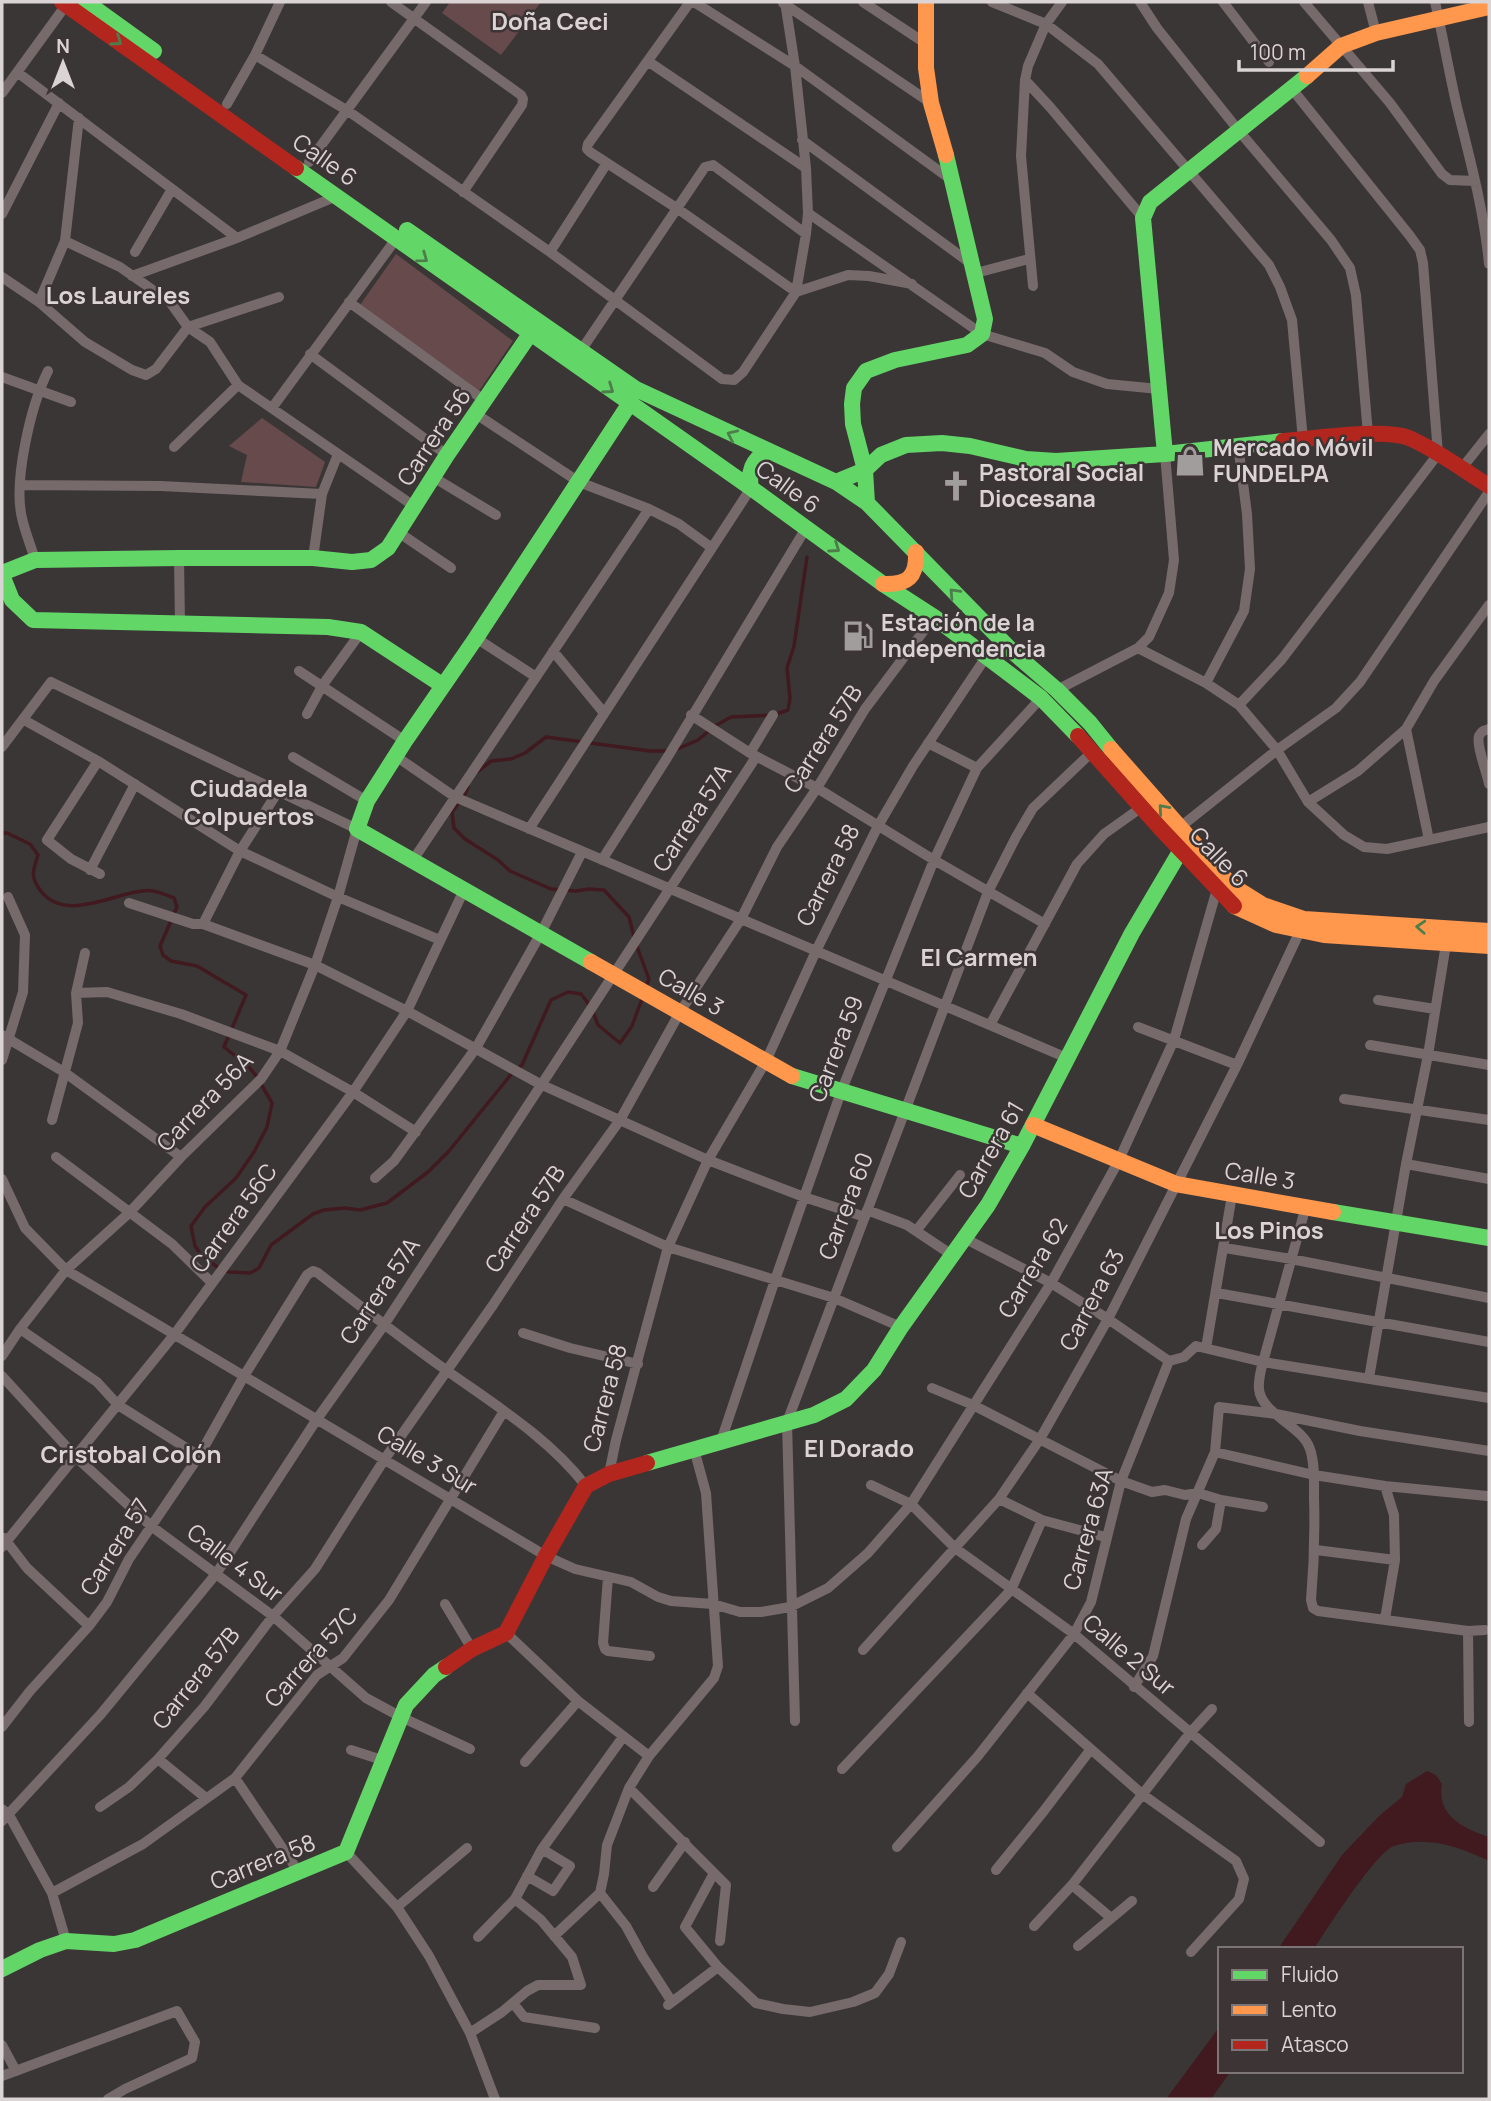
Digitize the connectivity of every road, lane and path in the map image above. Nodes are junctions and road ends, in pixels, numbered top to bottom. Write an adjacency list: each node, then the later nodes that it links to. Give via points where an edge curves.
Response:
1 (86, 2): 34 (main road, Calle 6)
2 (280, 2): 24 (street)
3 (391, 2): 18 (street)
4 (426, 2): 18 (street)
5 (692, 2): 25 (street); 27 (street)
6 (863, 2): 22 (street)
7 (926, 2): 22 (main road)
8 (992, 2): 20 (street)
9 (1062, 2): 20 (street)
10 (1140, 2): 37 (street)
11 (1223, 2): 26 (street)
12 (1304, 2): 23 (street)
13 (1368, 2): 21 (street)
14 (1435, 2): 19 (street)
15 (64, 3): 28 (street); 47 (main road, Calle 6, one-way to 47)
16 (784, 3): 27 (street); 33 (street)
17 (1489, 8): 19 (main road)
18 (415, 18): 35 (street); 46 (street, via 523,99)
19 (1439, 19): 21 (main road); 44 (street)
20 (1046, 24): 29 (street); 42 (street, via 1098,64)
21 (1376, 33): 23 (main road)
22 (925, 43): 33 (main road)
23 (1341, 46): 30 (main road); 44 (street, via 1442,174 1450,180)
24 (255, 55): 34 (street); 35 (street)
25 (649, 62): 40 (street, via 588,144 587,149); 41 (street)
26 (1269, 62)
27 (795, 66): 38 (street); 43 (street)
28 (17, 72): 31 (street); 32 (street)
29 (1025, 80): 51 (street); 58 (street, via 1021,156)
30 (1292, 89): 37 (main road); 92 (street, via 1420,250)
31 (2, 93)
32 (59, 103): 36 (street); 50 (street)
33 (932, 103): 43 (main road)
34 (228, 104): 39 (main road, Calle 6)
35 (348, 111): 39 (street); 46 (street)
36 (79, 118): 45 (street); 55 (street)
37 (1239, 131): 42 (main road); 84 (street, via 1350,268)
38 (802, 141): 41 (street); 60 (street)
39 (309, 162): 73 (main road, Calle 6)
40 (607, 163): 48 (street); 57 (street)
41 (806, 168): 49 (street)
42 (1189, 170): 51 (main road, via 1150,202); 86 (street, via 1269,265 1280,287 1292,320)
43 (953, 181): 60 (main road)
44 (1475, 181): 59 (street)
45 (172, 189): 53 (street); 56 (street)
46 (463, 192): 57 (street)
47 (337, 196): 53 (street); 54 (main road, Calle 6)
48 (678, 209): 52 (street, via 708,164); 65 (street); 67 (street)
49 (808, 213): 52 (street); 63 (street)
50 (2, 214)
51 (1143, 218): 79 (main road)
52 (806, 234): 65 (street)
53 (237, 238): 61 (street)
54 (396, 239): 69 (street); 71 (main road, Calle 6, one-way to 71)
55 (65, 241): 61 (street); 68 (street)
56 (135, 252)
57 (550, 252): 67 (street)
58 (1029, 259): 60 (street); 64 (street)
59 (1489, 264)
60 (975, 269): 72 (main road, via 985,319)
61 (132, 276): 70 (street, via 170,302)
62 (2, 277): 68 (street)
63 (912, 284): 65 (street, via 848,275); 72 (street)
64 (1033, 286)
65 (796, 292): 67 (street, via 734,380 722,379)
66 (279, 297): 70 (street)
67 (615, 301): 73 (street)
68 (39, 302): 70 (street, via 85,342 146,375 156,369)
69 (349, 302): 74 (street); 82 (street)
70 (188, 327): 77 (street, via 210,342)
71 (530, 334): 81 (main road, Calle 6, one-way to 81); 82 (main road, Carrera 56)
72 (982, 334): 79 (street, via 1045,353 1073,372 1107,384); 95 (main road, via 967,345 895,360 866,372 855,388 852,404)
73 (580, 352): 89 (main road, Calle 6, one-way to 73, via 636,389)
74 (310, 354): 83 (street); 93 (street)
75 (48, 371): 78 (street)
76 (2, 377): 78 (street)
77 (238, 385): 83 (street); 88 (street)
78 (38, 390): 80 (street); 99 (street)
79 (1159, 390): 91 (main road)
80 (71, 402)
81 (630, 403): 97 (main road); 101 (main road, Calle 6)
82 (481, 407): 93 (main road, Carrera 56); 97 (street)
83 (272, 408): 90 (street)
84 (1368, 434): 86 (main road); 92 (main road, via 1406,438)
85 (1489, 434): 94 (street)
86 (1303, 440): 87 (main road)
87 (1238, 445): 91 (main road); 128 (street, via 1250,569 1244,611)
88 (174, 447)
89 (766, 451): 98 (main road, Calle 6); 101 (main road, via 750,466)
90 (338, 454): 103 (street); 105 (street)
91 (1165, 454): 95 (main road, via 1056,461 942,443 906,445 881,455); 123 (street, via 1174,560 1171,582 1149,637)
92 (1438, 454): 94 (main road); 133 (street, via 1282,659)
93 (447, 456): 96 (main road, Carrera 56)
94 (1462, 468): 100 (main road)
95 (865, 470): 98 (main road); 104 (main road)
96 (433, 477): 105 (main road, Carrera 56); 107 (street)
97 (579, 482): 106 (street); 122 (main road)
98 (836, 482): 104 (main road, Calle 6)
99 (21, 485): 103 (street); 114 (street, via 21,516)
100 (1489, 486)
101 (751, 488): 108 (main road, Calle 6); 110 (street)
102 (1489, 492): 144 (street, via 1360,682 1336,708)
103 (322, 494): 113 (street)
104 (867, 503): 111 (main road, Calle 6)
105 (414, 506): 109 (main road, Carrera 56)
106 (649, 509): 110 (street); 124 (street)
107 (496, 515)
108 (806, 528): 117 (main road, Calle 6, one-way to 117); 136 (street)
109 (398, 532): 113 (main road, Carrera 56, via 388,548 371,560); 115 (street)
110 (712, 548): 134 (street)
111 (916, 552): 117 (main road, via 917,566 910,578 897,585); 131 (main road, Calle 6, one-way to 111, via 1014,653)
112 (179, 558): 113 (main road); 114 (main road); 120 (street)
113 (313, 558)
114 (35, 560): 116 (main road)
115 (451, 568)
116 (2, 574): 120 (main road, via 12,600 33,620)
117 (883, 584): 119 (main road, Calle 6)
118 (1489, 605): 139 (street)
119 (934, 617): 125 (main road, Calle 6); 153 (street, Carrera 57B, via 864,709)
120 (180, 624): 121 (main road, via 328,627)
121 (361, 632): 129 (main road); 130 (street)
122 (476, 638): 127 (street); 129 (main road)
123 (1138, 648): 128 (street); 131 (street)
124 (554, 651): 127 (street); 134 (street)
125 (986, 657): 132 (main road, Calle 6); 142 (street, Carrera 58)
126 (299, 671): 130 (street)
127 (536, 677): 155 (street)
128 (1206, 683): 133 (street)
129 (442, 685): 141 (main road)
130 (322, 686): 135 (street); 141 (street)
131 (1058, 690): 161 (main road, Calle 6, one-way to 131)
132 (1041, 698): 145 (main road, Calle 6); 150 (street, Carrera 59)
133 (1239, 705): 144 (street)
134 (604, 713): 163 (street)
135 (307, 714)
136 (691, 715): 146 (street); 169 (street)
137 (773, 715): 146 (street, Carrera 57A)
138 (24, 720): 143 (street); 149 (street); 154 (street, via 51,682)
139 (1406, 729): 157 (street, via 1358,771); 164 (street)
140 (1489, 729): 151 (street, via 1479,736 1479,745)
141 (405, 741): 148 (main road)
142 (928, 743): 150 (street); 159 (street, Carrera 58)
143 (2, 747)
144 (1277, 750): 157 (street); 161 (street)
145 (1093, 751): 158 (main road, Calle 6); 174 (street, Carrera 60, via 1033,808)
146 (753, 755): 153 (street); 171 (street, Carrera 57A)
147 (293, 757): 156 (street)
148 (397, 757): 155 (street); 156 (main road)
149 (98, 761): 152 (street); 152 (street, via 47,841 95,872)
150 (977, 768): 170 (street, Carrera 59)
151 (1489, 783)
152 (135, 784): 166 (street)
153 (817, 788): 159 (street); 178 (street, Carrera 57B, via 777,848)
154 (279, 790): 162 (street); 166 (street)
155 (455, 797): 163 (street); 168 (street)
156 (368, 801): 162 (main road)
157 (1308, 802): 164 (street, via 1364,847 1387,849)
158 (1142, 807): 165 (main road, Calle 6); 179 (street, via 1104,834 1077,864)
159 (878, 826): 170 (street); 187 (street, Carrera 58)
160 (1489, 827): 164 (street)
161 (1179, 828): 181 (main road, Calle 6, one-way to 161, via 1304,919 1282,912 1231,885)
162 (357, 829): 168 (main road, Calle 3); 176 (street, Carrera 56A)
163 (529, 829): 167 (street)
164 (1429, 840)
165 (1181, 850): 173 (main road, Calle 6); 206 (main road, Carrera 61)
166 (240, 851): 176 (street); 180 (street)
167 (582, 852): 169 (street); 183 (street)
168 (413, 860): 172 (main road, Calle 3)
169 (603, 860): 171 (street)
170 (934, 860): 174 (street); 191 (street, Carrera 59)
171 (671, 889): 178 (street); 190 (street, Carrera 57A)
172 (464, 890): 183 (main road, Calle 3); 184 (street, Carrera 56C)
173 (1217, 890): 182 (main road, Calle 6, via 1234,906); 201 (street, Carrera 62)
174 (988, 892): 179 (street); 194 (street, Carrera 60)
175 (8, 897): 200 (street, via 25,935 23,992)
176 (338, 897): 184 (street); 189 (street, Carrera 56A)
177 (129, 903): 180 (street)
178 (741, 919): 187 (street); 197 (street, Carrera 57B)
179 (1045, 924): 198 (street)
180 (203, 925): 189 (street)
181 (1489, 931)
182 (1300, 932): 185 (main road, Calle 6); 209 (street, Carrera 63)
183 (541, 933): 190 (main road, Calle 3); 203 (street)
184 (440, 940): 196 (street, Carrera 56C)
185 (1446, 943): 186 (main road, Calle 6); 195 (street)
186 (1489, 946)
187 (816, 951): 191 (street); 208 (street, Carrera 58)
188 (85, 953): 192 (street)
189 (315, 965): 196 (street); 204 (street, Carrera 56A)
190 (613, 974): 197 (main road, Calle 3); 212 (street, Carrera 57A)
191 (885, 980): 194 (street); 214 (street, Carrera 59)
192 (76, 993): 204 (street, via 107,992); 211 (street, via 78,1023)
193 (1378, 1000): 195 (street)
194 (944, 1005): 198 (street); 217 (street, Carrera 60)
195 (1435, 1009): 205 (street)
196 (407, 1011): 203 (street); 213 (street, Carrera 56C)
197 (680, 1012): 208 (main road, Calle 3); 219 (street, Carrera 57B)
198 (990, 1025): 206 (street)
199 (1138, 1027): 201 (street)
200 (5, 1037): 207 (street); 211 (street)
201 (1174, 1040): 209 (street); 227 (street, Carrera 62)
202 (1370, 1045): 205 (street)
203 (476, 1048): 212 (street); 222 (street)
204 (280, 1051): 213 (street); 225 (street, Carrera 56A, via 261,1079)
205 (1428, 1055): 210 (street); 216 (street)
206 (1067, 1058): 221 (main road, Carrera 61)
207 (2, 1060)
208 (765, 1061): 214 (main road, Calle 3, via 797,1079); 226 (street, Carrera 58)
209 (1237, 1065): 233 (street, Carrera 63)
210 (1489, 1065)
211 (64, 1072): 218 (street); 225 (street)
212 (540, 1084): 219 (street); 259 (street, Carrera 57A)
213 (353, 1092): 222 (street); 251 (street, Carrera 56C)
214 (841, 1092): 217 (main road, Calle 3); 235 (street, Carrera 59)
215 (1344, 1098): 216 (street)
216 (1417, 1110): 220 (street); 228 (street)
217 (905, 1111): 223 (main road, Calle 3); 239 (street, Carrera 60)
218 (52, 1120)
219 (620, 1120): 226 (street); 236 (street, Carrera 57B)
220 (1489, 1120)
221 (1033, 1125): 223 (main road, Carrera 61); 227 (main road, Calle 3)
222 (416, 1132): 230 (street)
223 (1022, 1146): 242 (main road, Carrera 61)
224 (56, 1157): 238 (street)
225 (181, 1157): 238 (street, Carrera 56A)
226 (708, 1160): 235 (street); 244 (street, Carrera 58)
227 (1118, 1162): 233 (main road, Calle 3); 252 (street, Carrera 62)
228 (1406, 1164): 231 (street); 240 (street)
229 (960, 1175): 241 (street)
230 (375, 1178)
231 (1489, 1178)
232 (2, 1179): 248 (street, Calle 3 Sur, via 25,1228)
233 (1176, 1184): 234 (main road, Calle 3); 257 (street, Carrera 63)
234 (1232, 1195): 237 (main road, Calle 3); 245 (street)
235 (804, 1198): 239 (street); 250 (street, Carrera 59)
236 (563, 1199): 244 (street); 270 (street, Carrera 57B)
237 (1306, 1206): 240 (main road, Calle 3); 247 (street)
238 (129, 1213): 248 (street, Carrera 56A); 251 (street, via 173,1244)
239 (866, 1214): 241 (street); 254 (street, Carrera 60)
240 (1396, 1223): 243 (main road, Calle 3); 249 (street)
241 (916, 1231): 246 (street)
242 (964, 1238): 246 (main road, Carrera 61); 252 (street)
243 (1489, 1238)
244 (668, 1247): 250 (street); 269 (street, Carrera 58)
245 (1225, 1248): 247 (street); 253 (street)
246 (952, 1255): 260 (main road, Carrera 61)
247 (1291, 1259): 249 (street); 256 (street)
248 (66, 1270): 261 (street, Carrera 56A); 263 (street, Calle 3 Sur)
249 (1388, 1279): 255 (street); 258 (street)
250 (775, 1280): 254 (street); 283 (street, Carrera 59)
251 (212, 1283): 263 (street, Carrera 56C)
252 (1051, 1283): 257 (street); 277 (street, Carrera 62)
253 (1217, 1293): 256 (street); 265 (street)
254 (834, 1298): 260 (street); 281 (street, Carrera 60)
255 (1489, 1298)
256 (1278, 1304): 258 (street); 268 (street)
257 (1108, 1318): 267 (street); 282 (street, Carrera 63)
258 (1380, 1322): 264 (street); 273 (street)
259 (384, 1325): 270 (street); 272 (street, Carrera 57, via 313,1271); 280 (street, Carrera 57A)
260 (901, 1327): 281 (main road, Carrera 61, via 874,1370 846,1399)
261 (20, 1329): 266 (street, Carrera 56A); 276 (street, via 97,1382)
262 (523, 1333): 269 (street)
263 (174, 1335): 272 (street, Calle 3 Sur); 276 (street, Carrera 56C)
264 (1489, 1342)
265 (1206, 1348): 267 (street, via 1196,1346 1184,1357); 268 (street)
266 (2, 1356)
267 (1169, 1360): 292 (street, Carrera 63A)
268 (1263, 1362): 273 (street); 279 (street, via 1258,1387)
269 (638, 1364): 290 (street, Carrera 58)
270 (447, 1371): 278 (street); 289 (street, Carrera 57B)
271 (2, 1376): 288 (street, Calle 4 Sur)
272 (244, 1376): 280 (street, Calle 3 Sur); 287 (street, Carrera 57)
273 (1369, 1378): 275 (street)
274 (932, 1388): 277 (street)
275 (1489, 1398)
276 (118, 1405): 287 (street); 288 (street, Carrera 56C)
277 (974, 1405): 282 (street); 301 (street, Carrera 62)
278 (504, 1411): 294 (street, via 570,1465); 298 (street, Carrera 57C)
279 (1276, 1414): 285 (street); 286 (street, via 1219,1407); 291 (street, via 1304,1437)
280 (317, 1419): 289 (street, Calle 3 Sur); 312 (street, Carrera 57A)
281 (787, 1422): 283 (main road, Carrera 61); 317 (street, Carrera 60)
282 (1040, 1439): 292 (street); 299 (street, Carrera 63)
283 (721, 1441): 284 (main road, Carrera 61)
284 (694, 1449): 290 (main road, Carrera 61); 316 (street, via 706,1493)
285 (1489, 1451)
286 (1215, 1452): 291 (street); 296 (street)
287 (200, 1456): 304 (street, Carrera 57)
288 (76, 1457): 304 (street, Calle 4 Sur); 306 (street, Carrera 56C)
289 (384, 1460): 298 (street, Calle 3 Sur); 318 (street, Carrera 57B, via 315,1569)
290 (609, 1474): 294 (main road, Carrera 58)
291 (1314, 1475): 295 (street); 309 (street)
292 (1121, 1481): 296 (street, via 1152,1492); 305 (street, Carrera 63A)
293 (871, 1485): 301 (street, Calle 2 Sur)
294 (586, 1486): 310 (main road)
295 (1385, 1486): 297 (street); 311 (street, via 1394,1515)
296 (1198, 1493): 300 (street); 329 (street, via 1186,1519 1153,1656)
297 (1487, 1496)
298 (451, 1499): 310 (street, Calle 3 Sur); 328 (street, Carrera 57C, via 389,1600 343,1658)
299 (999, 1499): 303 (street); 308 (street, Carrera 63)
300 (1221, 1500): 302 (street); 307 (street, via 1216,1529)
301 (912, 1504): 308 (street, Calle 2 Sur); 317 (street, Carrera 62, via 868,1553 828,1588)
302 (1263, 1507)
303 (1042, 1520): 305 (street); 314 (street)
304 (151, 1526): 312 (street, Calle 4 Sur); 320 (street, Carrera 57)
305 (1105, 1537): 324 (street, Carrera 63A, via 1091,1602)
306 (4, 1541): 320 (street)
307 (1202, 1545)
308 (955, 1548): 314 (street, Calle 2 Sur); 326 (street, Carrera 63)
309 (1316, 1550): 311 (street); 319 (street, via 1313,1608)
310 (546, 1556): 313 (street, Calle 3 Sur); 323 (main road)
311 (1395, 1560): 319 (street)
312 (216, 1574): 318 (street, Calle 4 Sur); 352 (street, Carrera 57A, via 102,1714)
313 (608, 1577): 316 (street, Calle 3 Sur, via 631,1582 671,1601); 327 (street, via 605,1649)
314 (1011, 1590): 324 (street, Calle 2 Sur); 346 (street)
315 (445, 1604): 325 (street)
316 (713, 1604): 317 (street, Calle 3 Sur, via 740,1612); 342 (street, via 718,1666 714,1678)
317 (790, 1607): 334 (street, Carrera 60)
318 (273, 1616): 328 (street, Calle 4 Sur); 343 (street, Carrera 57B)
319 (1385, 1619): 322 (street)
320 (89, 1626): 336 (street, Carrera 57)
321 (1485, 1630): 322 (street)
322 (1468, 1631): 335 (street)
323 (506, 1633): 325 (main road, Carrera 58); 331 (street)
324 (1073, 1634): 329 (street, Calle 2 Sur); 330 (street, Carrera 63A)
325 (472, 1649): 333 (main road, Carrera 58, via 434,1675)
326 (863, 1650)
327 (650, 1656)
328 (329, 1667): 333 (street, Calle 4 Sur, via 366,1698); 347 (street, Carrera 57C, via 317,1675)
329 (1134, 1687): 337 (street, Calle 2 Sur)
330 (1027, 1693): 340 (street); 355 (street, Carrera 63A)
331 (578, 1701): 338 (street); 345 (street)
332 (1212, 1709): 337 (street)
333 (401, 1717): 339 (street, Calle 4 Sur); 344 (main road, Carrera 58)
334 (795, 1721)
335 (1469, 1722)
336 (2, 1727)
337 (1191, 1733): 349 (street); 354 (street, Calle 2 Sur)
338 (623, 1737): 342 (street); 357 (street)
339 (470, 1749)
340 (1091, 1749): 349 (street); 359 (street)
341 (351, 1751): 344 (street)
342 (649, 1756): 348 (street)
343 (158, 1759): 350 (street); 351 (street, Carrera 57B)
344 (382, 1759): 358 (main road, Carrera 58)
345 (525, 1762)
346 (842, 1769)
347 (235, 1778): 350 (street, Carrera 57C); 360 (street)
348 (629, 1788): 353 (street); 366 (street, via 607,1845)
349 (1142, 1794): 363 (street); 378 (street, via 1236,1861 1244,1879 1239,1899)
350 (206, 1798): 365 (street, Carrera 57C, via 143,1844)
351 (100, 1807)
352 (4, 1815): 365 (street)
353 (685, 1842): 361 (street); 364 (street)
354 (1320, 1842)
355 (897, 1847)
356 (467, 1848): 369 (street)
357 (542, 1849): 362 (street); 362 (street, via 570,1866 553,1891)
358 (346, 1852): 360 (main road, Carrera 58); 369 (street)
359 (996, 1870)
360 (298, 1871): 374 (main road, Carrera 58, via 135,1940 114,1944)
361 (715, 1873): 375 (street, via 726,1885); 379 (street, via 685,1927)
362 (527, 1876): 367 (street)
363 (1072, 1885): 370 (street); 371 (street)
364 (653, 1887)
365 (52, 1893): 374 (street)
366 (600, 1893): 372 (street); 379 (street, via 626,1926 670,2004)
367 (515, 1899): 372 (street); 373 (street)
368 (1132, 1901): 370 (street)
369 (397, 1907): 383 (street)
370 (1110, 1917): 377 (street)
371 (1034, 1926)
372 (554, 1936): 381 (street, via 572,1957 581,1985 538,1985)
373 (478, 1937)
374 (66, 1941): 380 (main road, Carrera 58)
375 (720, 1941)
376 (901, 1942): 379 (street, via 889,1974 875,1993 810,2012 756,2003)
377 (1078, 1946)
378 (1191, 1952)
379 (718, 1967)
380 (2, 1969)
381 (513, 2003): 382 (street, via 524,2017); 383 (street)
382 (595, 2028)
383 (470, 2033): 388 (street)
384 (2, 2045): 385 (street)
385 (16, 2071): 386 (street); 387 (street, via 177,2011 195,2042 192,2057)
386 (2, 2076)
387 (108, 2099)
388 (495, 2099)

